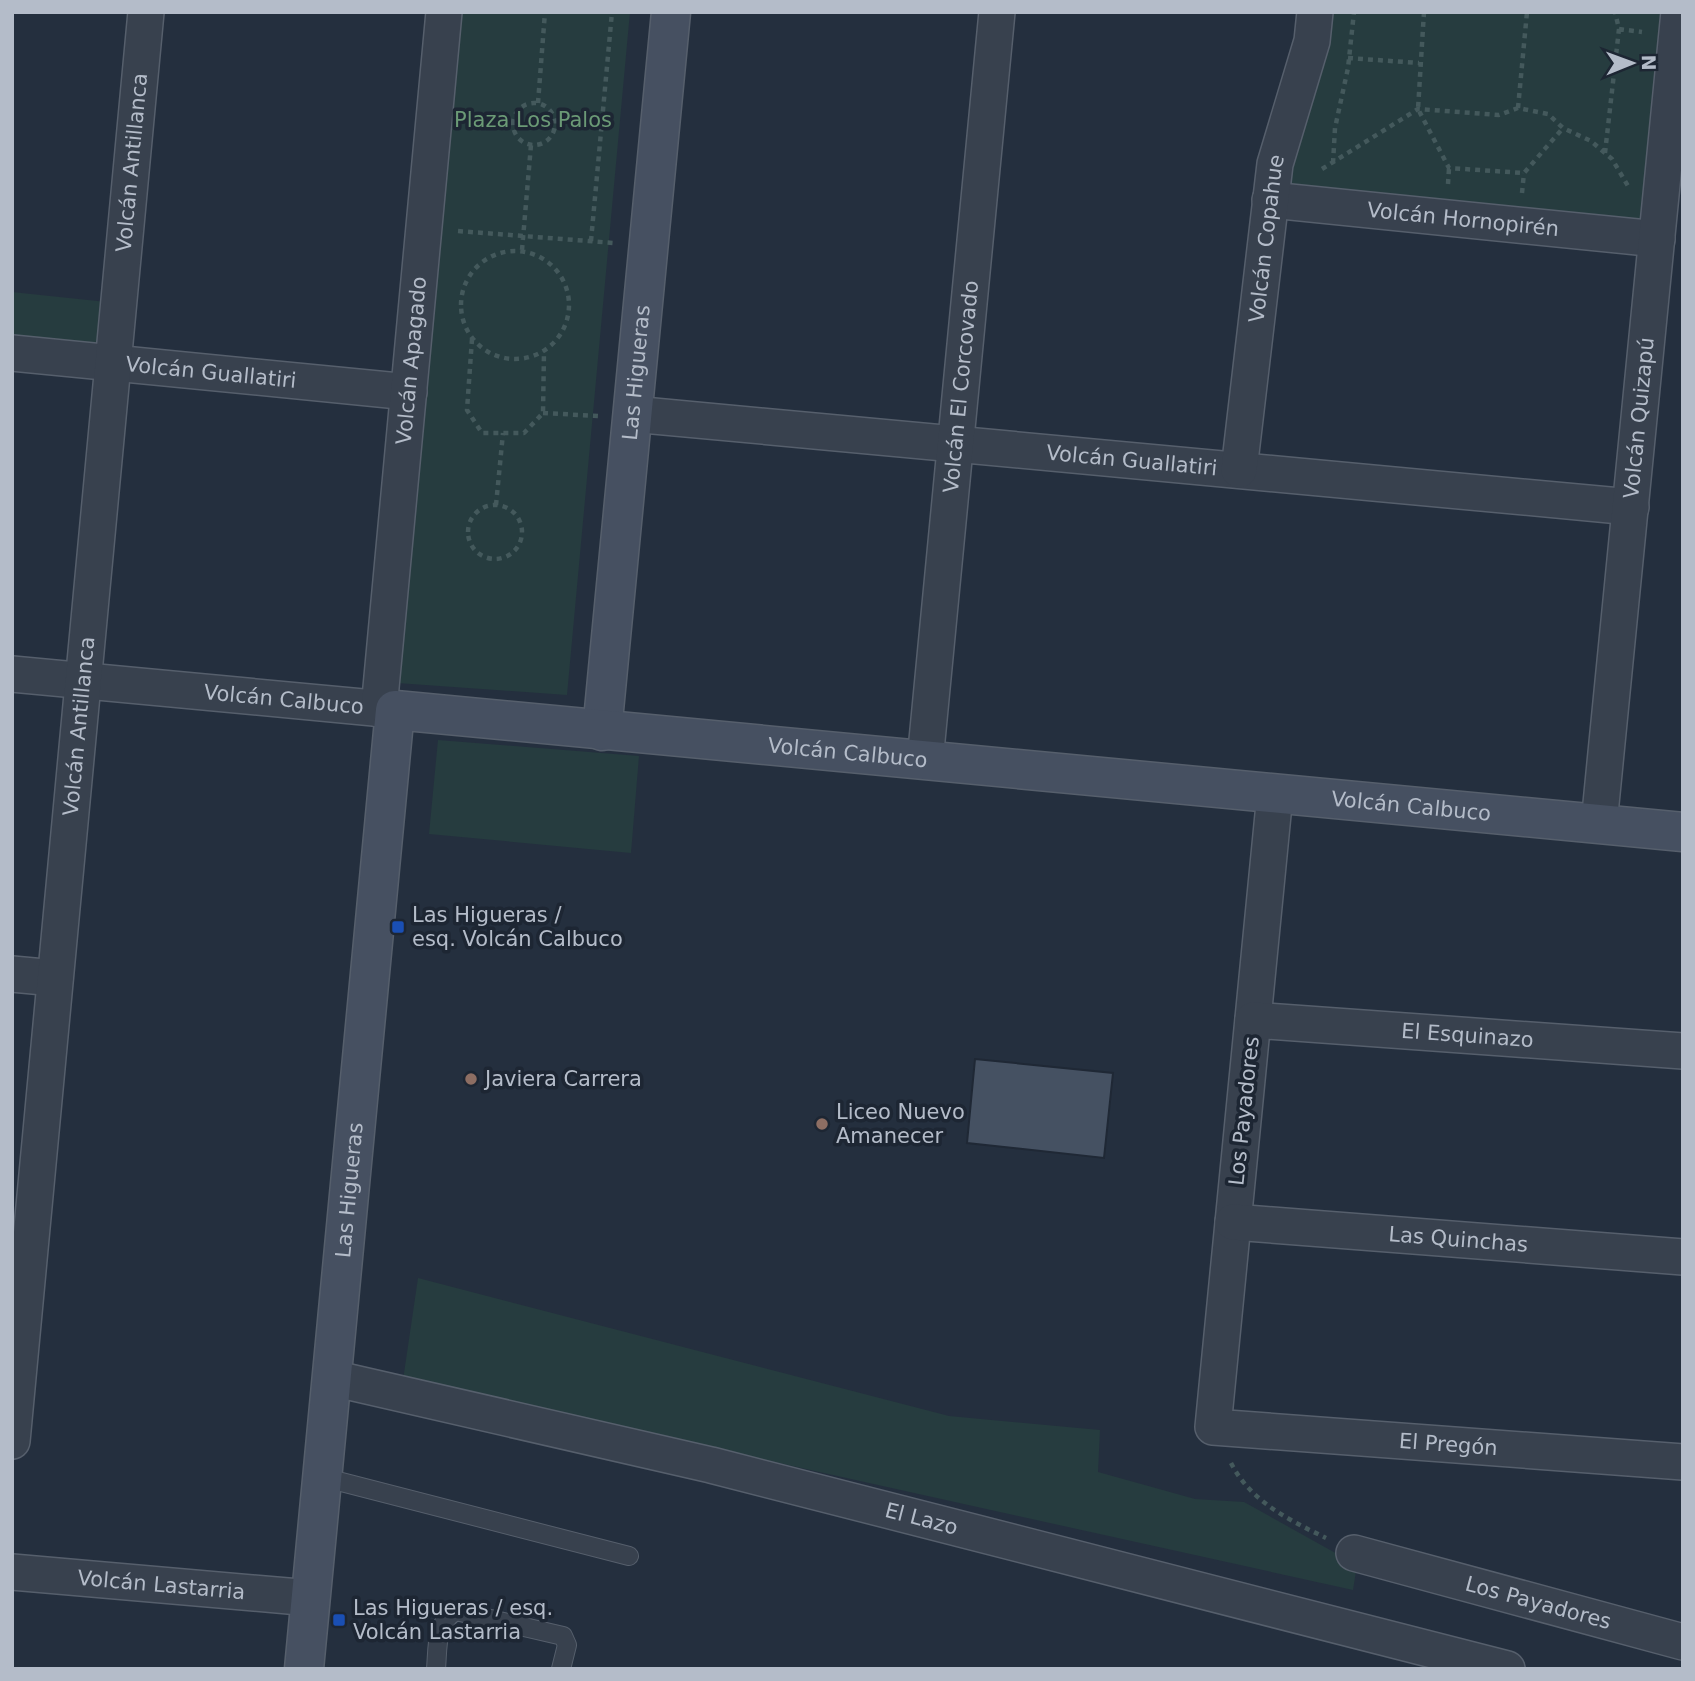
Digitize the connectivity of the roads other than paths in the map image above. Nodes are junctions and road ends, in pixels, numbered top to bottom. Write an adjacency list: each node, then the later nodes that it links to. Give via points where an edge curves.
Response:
1 (146, 12): 10 (street, Volcán Antillanca)
2 (444, 12): 11 (street, Volcán Apagado)
3 (671, 12): 12 (street, Las Higueras)
4 (997, 12): 13 (street, Volcán El Corcovado)
5 (1315, 12): 7 (street, Volcán Copahue, via 1309,52 1275,164)
6 (1679, 12): 8 (street, Volcán Quizapú)
7 (1270, 200): 8 (street, Volcán Hornopirén); 14 (street, Volcán Copahue)
8 (1657, 239): 15 (street, Volcán Quizapú)
9 (12, 353): 10 (street, Volcán Guallatiri)
10 (113, 363): 11 (street, Volcán Guallatiri); 17 (street, Volcán Antillanca)
11 (409, 392): 18 (street, Volcán Apagado)
12 (616, 415): 13 (street, Volcán Guallatiri); 19 (street, Las Higueras)
13 (955, 444): 14 (street, Volcán Guallatiri); 20 (street, Volcán El Corcovado)
14 (1239, 470): 15 (street, Volcán Guallatiri)
15 (1630, 507): 22 (street, Volcán Quizapú)
16 (12, 674): 17 (street, Volcán Calbuco)
17 (83, 680): 18 (street, Volcán Calbuco); 25 (street, Volcán Antillanca)
18 (387, 710): 19 (street, Volcán Calbuco); 31 (street, Las Higueras)
19 (603, 731): 20 (street, Volcán Calbuco)
20 (925, 761): 21 (street, Volcán Calbuco)
21 (1275, 794): 22 (street, Volcán Calbuco); 26 (street, Los Payadores)
22 (1599, 824): 23 (street, Volcán Calbuco)
23 (1683, 832)
24 (12, 974): 25 (street)
25 (55, 978): 29 (street, Volcán Antillanca)
26 (1253, 1020): 27 (street, El Esquinazo); 28 (street, Los Payadores)
27 (1683, 1051)
28 (1233, 1222): 30 (street, Las Quinchas); 32 (street, Los Payadores)
29 (21, 1255): 33 (street, Volcán Antillanca)
30 (1683, 1257)
31 (332, 1378): 35 (street, Las Higueras); 44 (street, El Lazo, via 711,1465)
32 (1213, 1427): 34 (street, El Pregón)
33 (12, 1441)
34 (1683, 1462)
35 (322, 1476): 37 (lane); 39 (street, Las Higueras)
36 (1354, 1552): 40 (street, Los Payadores)
37 (629, 1556)
38 (12, 1572): 39 (street, Volcán Lastarria)
39 (311, 1598): 41 (street, Las Higueras)
40 (1683, 1642)
41 (304, 1669)
42 (436, 1669): 43 (lane, via 440,1629 446,1616 456,1611 563,1636 567,1645)
43 (561, 1669)
44 (1507, 1669)

